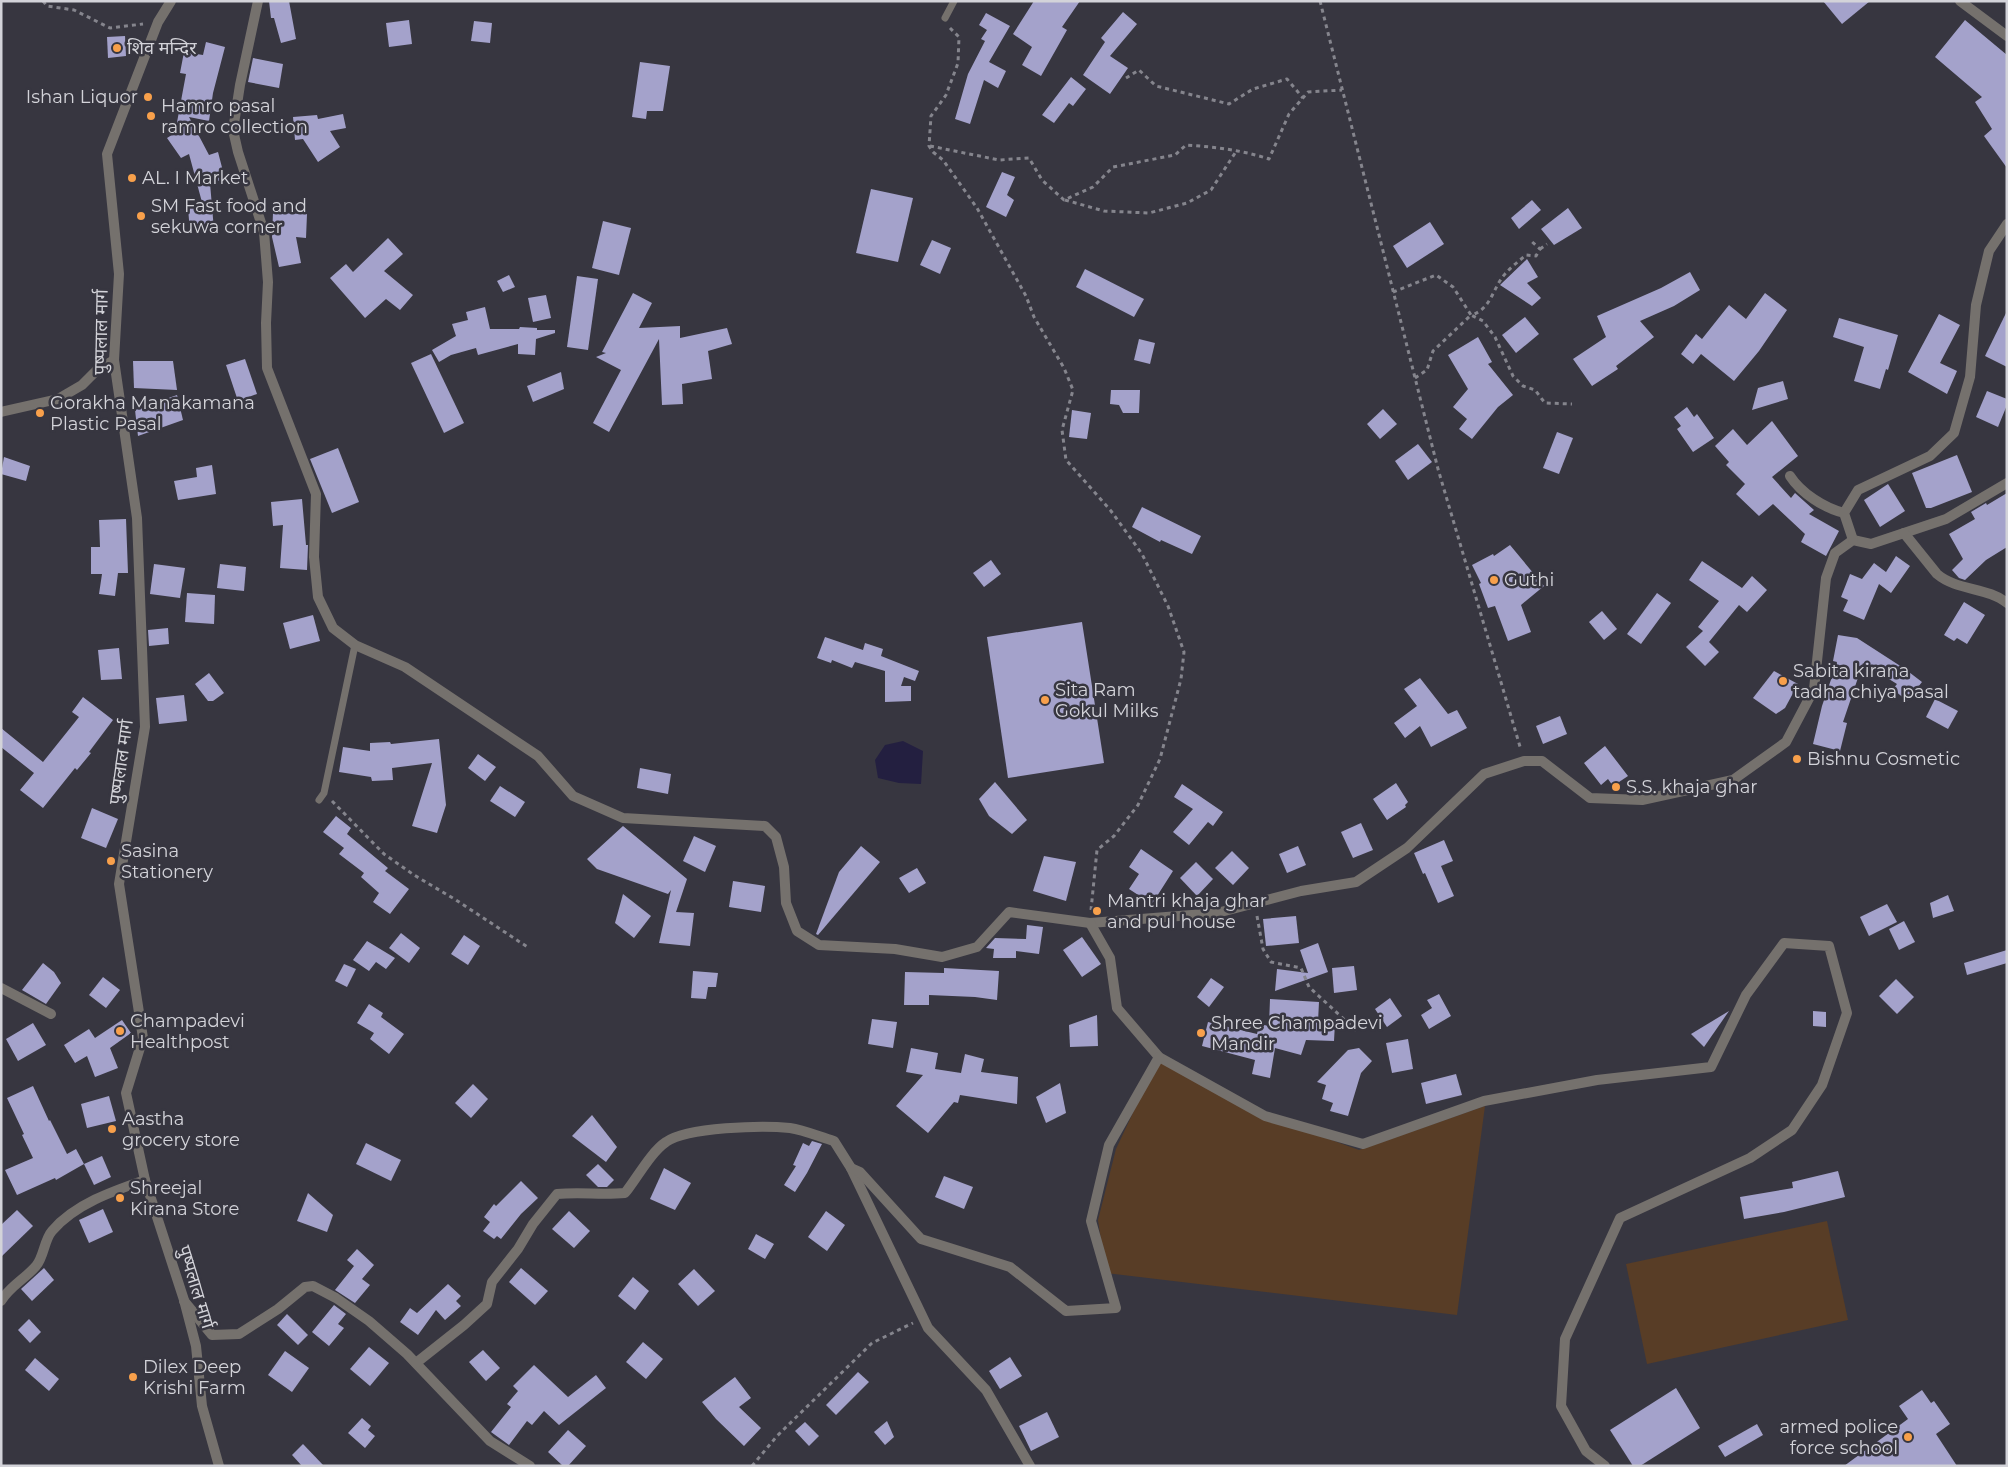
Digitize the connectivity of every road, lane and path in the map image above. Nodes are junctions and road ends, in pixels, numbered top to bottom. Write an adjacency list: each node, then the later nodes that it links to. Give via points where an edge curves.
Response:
1 (43, 1): 8 (path, via 47,6 74,10 110,28)
2 (171, 1): 8 (street, पुष्पलाल मार्ग)
3 (258, 1): 32 (street, via 233,130 264,232 268,282 267,368 316,494 314,557 318,597 333,628)
4 (954, 1): 7 (lane)
5 (1320, 1): 11 (path)
6 (1960, 1): 9 (street)
7 (945, 18): 13 (path, via 943,22 959,37 958,63 946,95 931,116)
8 (158, 22): 22 (street, पुष्पलाल मार्ग, via 107,154 119,274)
9 (2007, 36)
10 (1126, 78): 12 (path, via 1139,70 1156,86 1229,104 1253,90 1287,80)
11 (1342, 90): 12 (path, via 1308,92); 20 (path)
12 (1303, 98): 14 (path, via 1289,114 1269,159)
13 (929, 146): 15 (path, via 999,160 1029,158 1042,180); 37 (path, via 977,208 1064,368 1073,390 1062,430 1066,460 1111,511 1142,554 1168,606 1184,652 1181,680 1160,759 1138,805 1114,836 1097,850)
14 (1237, 150): 15 (path, via 1186,145 1175,155 1112,167 1093,186); 15 (path, via 1211,190 1187,203 1149,213 1104,211)
15 (1064, 200)
16 (2007, 224): 28 (street, via 1990,252 1985,269 1976,305 1970,377 1954,433 1930,456 1858,490)
17 (1530, 240): 19 (path)
18 (1547, 244): 19 (path)
19 (1540, 249): 21 (path, via 1536,256 1526,255 1504,274 1490,300 1479,313)
20 (1393, 292): 21 (path, via 1436,275 1452,287); 23 (path)
21 (1471, 315): 23 (path, via 1433,351 1426,370); 24 (path, via 1483,321 1495,337 1519,382 1534,390 1545,403)
22 (114, 360): 25 (street, via 58,399); 44 (street, पुष्पलाल मार्ग, via 137,518 145,727 119,884 143,1038 126,1093)
23 (1415, 378): 33 (path, via 1438,469)
24 (1572, 404)
25 (1, 412)
26 (1790, 476): 28 (street, via 1828,509)
27 (2007, 483): 29 (street, via 1946,519)
28 (1844, 513): 30 (street)
29 (1904, 533): 30 (street, via 1871,544); 31 (street, via 1943,579 1966,589 1999,596)
30 (1854, 540): 33 (street, via 1835,553 1826,578 1814,689 1786,742 1733,780 1642,800 1590,798 1542,760)
31 (2007, 603)
32 (355, 645): 34 (lane); 37 (street, via 405,667 538,756 573,796 623,818 765,826 776,837 784,866 786,903 797,931 819,944 895,949 942,957 977,947 1009,912)
33 (1524, 761): 36 (street, via 1484,774 1407,848 1356,882)
34 (324, 793): 35 (lane); 38 (path, via 384,854)
35 (319, 800)
36 (1255, 903): 37 (street, via 1217,913); 41 (path, via 1263,949 1271,962 1301,968 1309,986)
37 (1090, 924): 42 (street, via 1110,958 1117,1008)
38 (528, 948)
39 (1, 988): 40 (street)
40 (51, 1014)
41 (1359, 1033)
42 (1159, 1056): 43 (street, via 1110,1145 1091,1221 1116,1308 1066,1311 1010,1267 921,1239 860,1172); 53 (street, via 1265,1116 1363,1144 1484,1101 1597,1080 1712,1067 1746,995 1784,943 1829,946 1847,1013 1822,1085 1792,1130 1750,1158 1620,1218 1565,1338 1561,1406 1586,1451)
43 (851, 1168): 47 (street); 48 (street, via 834,1141 791,1128 731,1128 678,1135 664,1143 650,1158 625,1193 557,1194 492,1282 487,1304)
44 (145, 1180): 45 (street, पुष्पलाल मार्ग); 46 (street, via 113,1191 74,1212 51,1232 37,1265)
45 (184, 1300): 48 (street, via 212,1335 239,1334 305,1287 313,1286 369,1321); 49 (street, पुष्पलाल मार्ग, via 196,1346 202,1406)
46 (1, 1301)
47 (928, 1328): 51 (path, via 912,1323 872,1343 777,1436); 52 (street, via 986,1390)
48 (416, 1363): 50 (street, via 490,1441)
49 (219, 1466)
50 (530, 1466)
51 (752, 1466)
52 (1030, 1466)
53 (1605, 1466)

